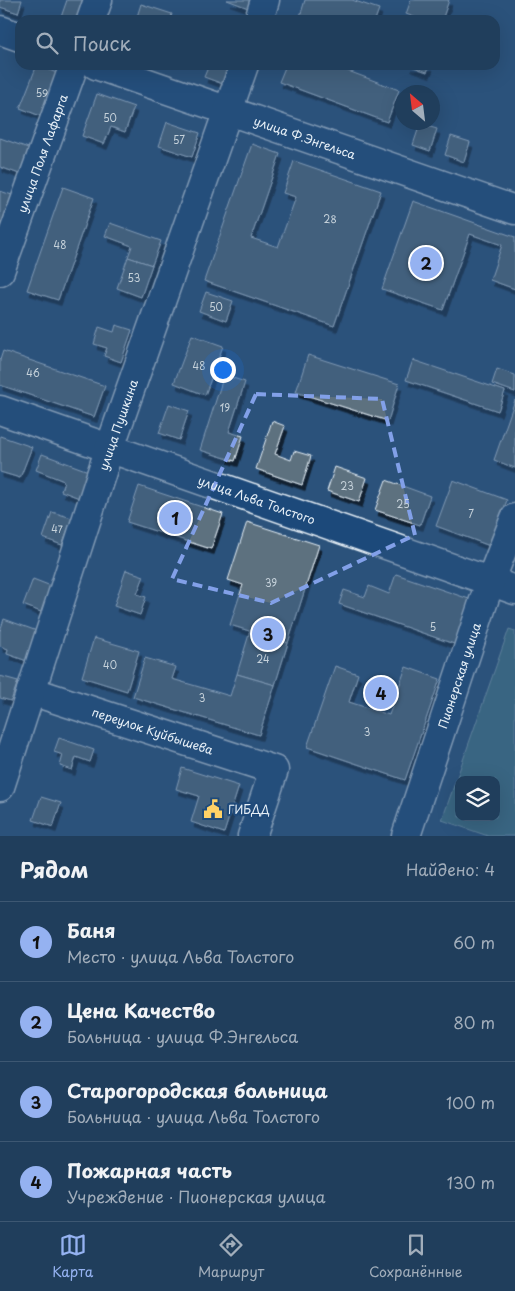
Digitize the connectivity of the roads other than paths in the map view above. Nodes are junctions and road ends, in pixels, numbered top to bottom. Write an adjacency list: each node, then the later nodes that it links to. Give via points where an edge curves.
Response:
1 (98, 0): 3 (street)
2 (265, 0): 4 (street)
3 (93, 15)
4 (260, 15)
5 (0, 30): 6 (street)
6 (15, 35)
7 (72, 70): 12 (street, улица Поля Лафарга)
8 (110, 70): 10 (street, улица Ф.Энгельса)
9 (242, 70): 10 (street, улица Пушкина)
10 (228, 112): 11 (street, улица Ф.Энгельса); 14 (street, улица Пушкина)
11 (515, 210)
12 (0, 271)
13 (0, 410): 14 (street, улица Льва Толстого)
14 (109, 450): 16 (street, улица Льва Толстого); 17 (street, улица Пушкина)
15 (515, 518): 16 (street, Пионерская улица)
16 (503, 586): 20 (street, Пионерская улица)
17 (31, 691): 18 (street, улица Пушкина); 19 (street, переулок Куйбышева, via 274,770)
18 (0, 786)
19 (252, 836)
20 (406, 836)

